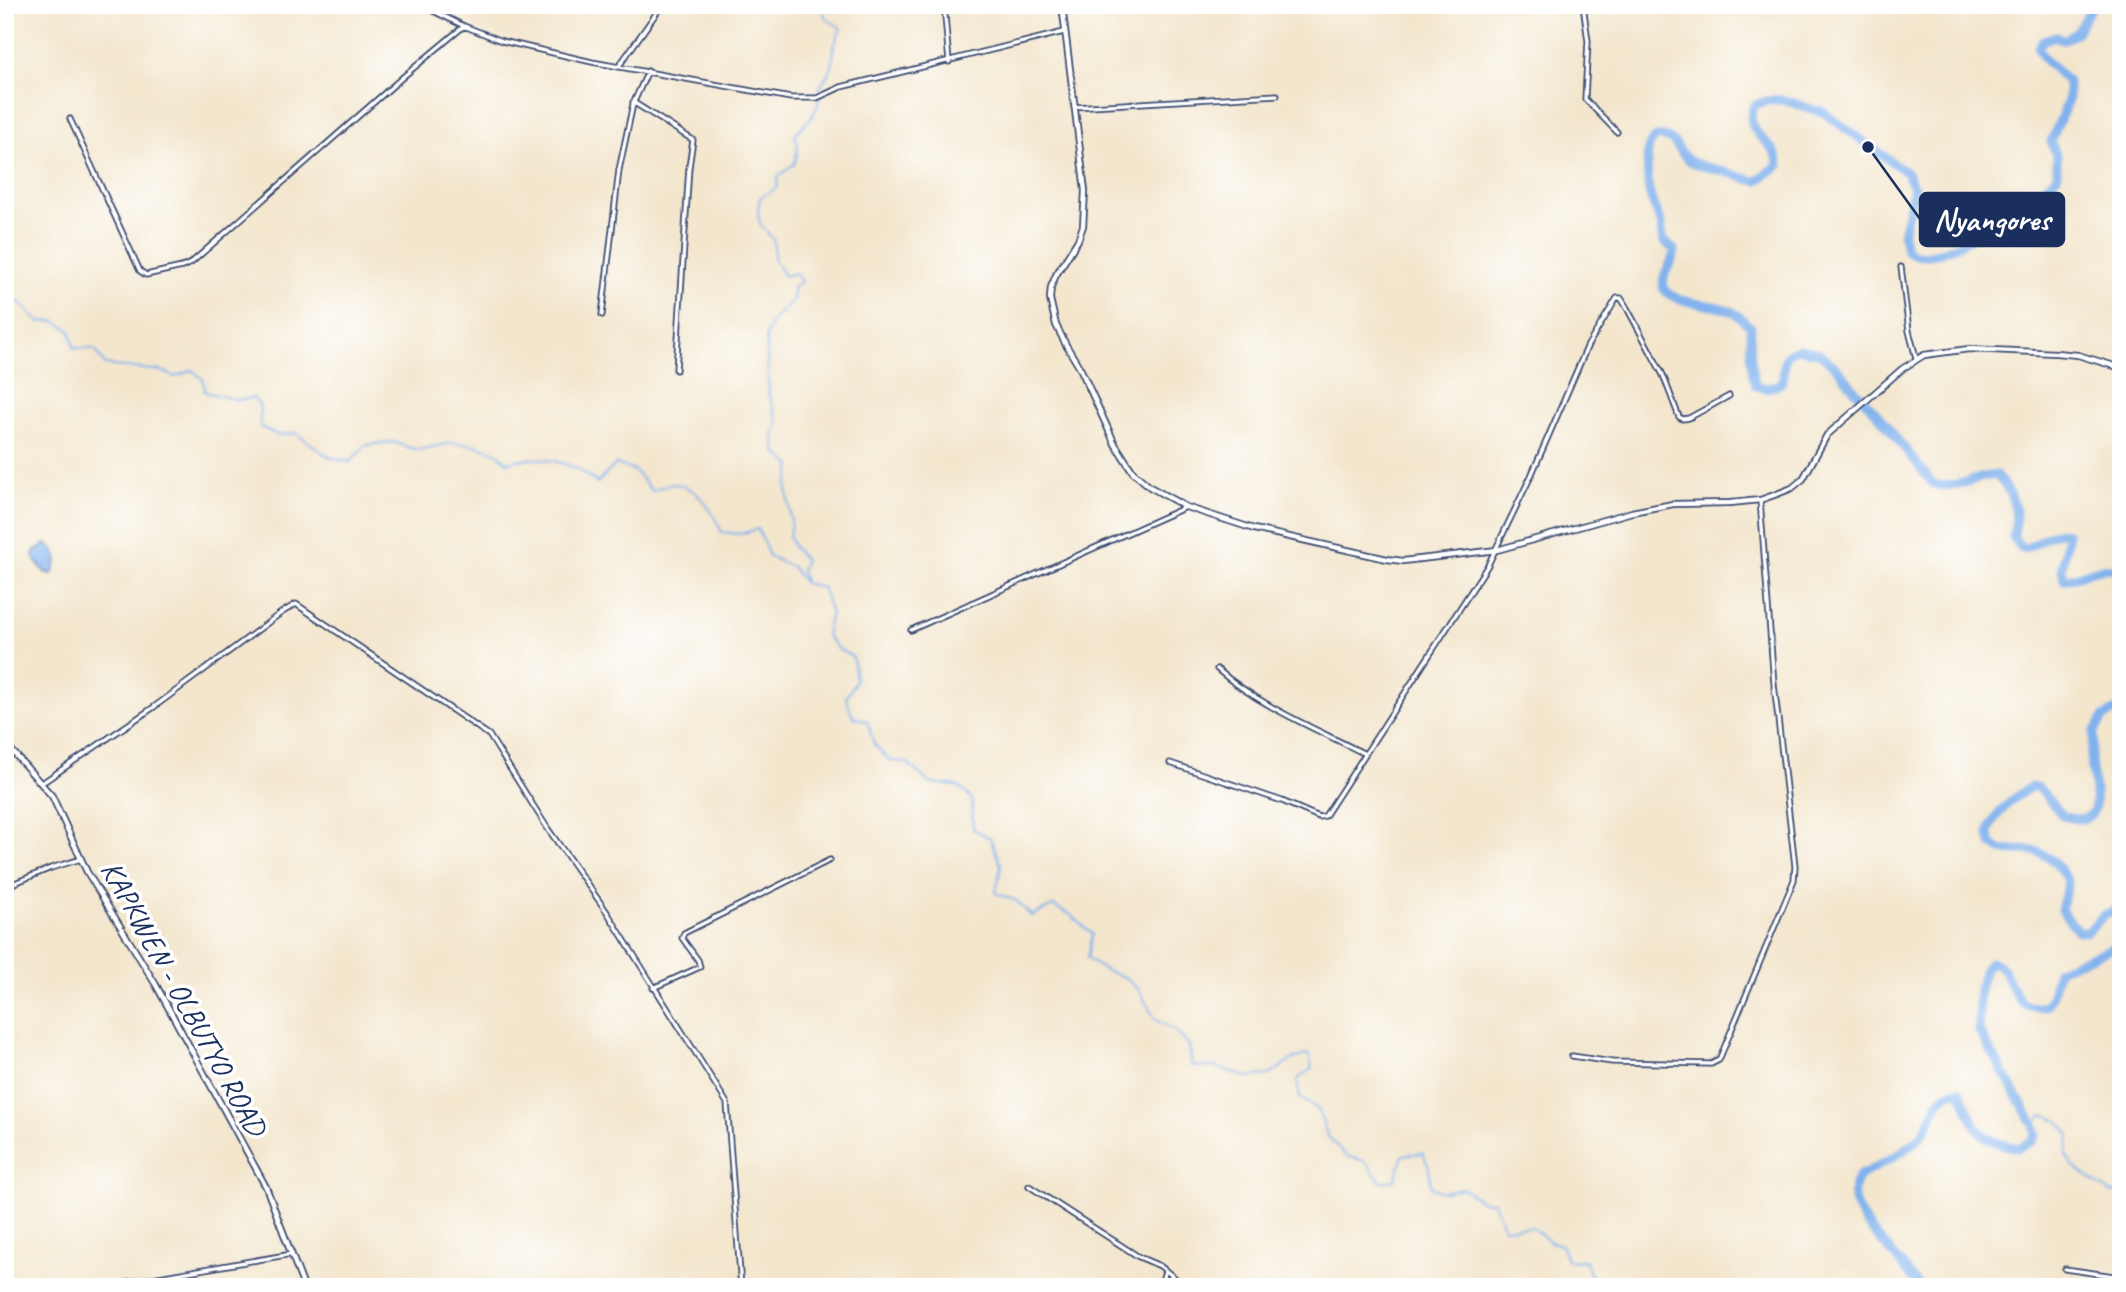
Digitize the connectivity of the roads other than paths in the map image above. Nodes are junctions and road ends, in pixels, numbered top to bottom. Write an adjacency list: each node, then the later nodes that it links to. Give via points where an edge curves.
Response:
1 (421, 5): 6 (street)
2 (662, 5): 9 (street)
3 (944, 5): 8 (street)
4 (1062, 5): 7 (street)
5 (1583, 5): 15 (street, via 1588,41 1585,99)
6 (464, 26): 9 (street, via 502,41); 14 (street, via 182,267 141,273)
7 (1065, 32): 8 (street); 13 (street)
8 (949, 62): 10 (street, via 807,99)
9 (619, 66): 10 (street)
10 (648, 71): 12 (street)
11 (1277, 95): 13 (street)
12 (634, 102): 17 (street, via 619,170); 20 (street, via 693,139)
13 (1074, 107): 23 (street, via 1085,207 1083,226 1051,287 1056,325 1133,472)
14 (70, 119)
15 (1617, 132)
16 (1901, 267): 18 (street)
17 (602, 315)
18 (1916, 358): 19 (street, via 1960,350 2056,353); 22 (street, via 1824,439 1798,484)
19 (2121, 368)
20 (676, 370)
21 (1729, 396): 24 (street, via 1681,418 1657,363 1623,301 1617,298 1588,345)
22 (1760, 500): 24 (street, via 1673,504); 35 (street, via 1794,880 1719,1060 1708,1064 1612,1062)
23 (1186, 507): 24 (street, via 1254,529 1395,561); 25 (street)
24 (1497, 550): 28 (street)
25 (911, 630)
26 (1217, 668): 28 (street, via 1272,709)
27 (5, 743): 30 (street, KAPKWEN - OLBUTYO ROAD)
28 (1365, 754): 29 (street, via 1323,817)
29 (1170, 763)
30 (42, 783): 31 (street, KAPKWEN - OLBUTYO ROAD, via 60,810); 34 (street, via 296,604 489,735)
31 (81, 859): 33 (street); 37 (street, KAPKWEN - OLBUTYO ROAD, via 140,955 256,1168)
32 (830, 860): 34 (street, via 683,934 699,967)
33 (5, 887)
34 (653, 988): 43 (street, via 727,1105)
35 (1572, 1056)
36 (1029, 1186): 39 (street)
37 (292, 1254): 41 (street); 42 (street, KAPKWEN - OLBUTYO ROAD)
38 (2065, 1269): 40 (street)
39 (1165, 1271): 44 (street); 45 (street)
40 (2121, 1277)
41 (129, 1282)
42 (304, 1287)
43 (741, 1287)
44 (1160, 1287)
45 (1186, 1287)

